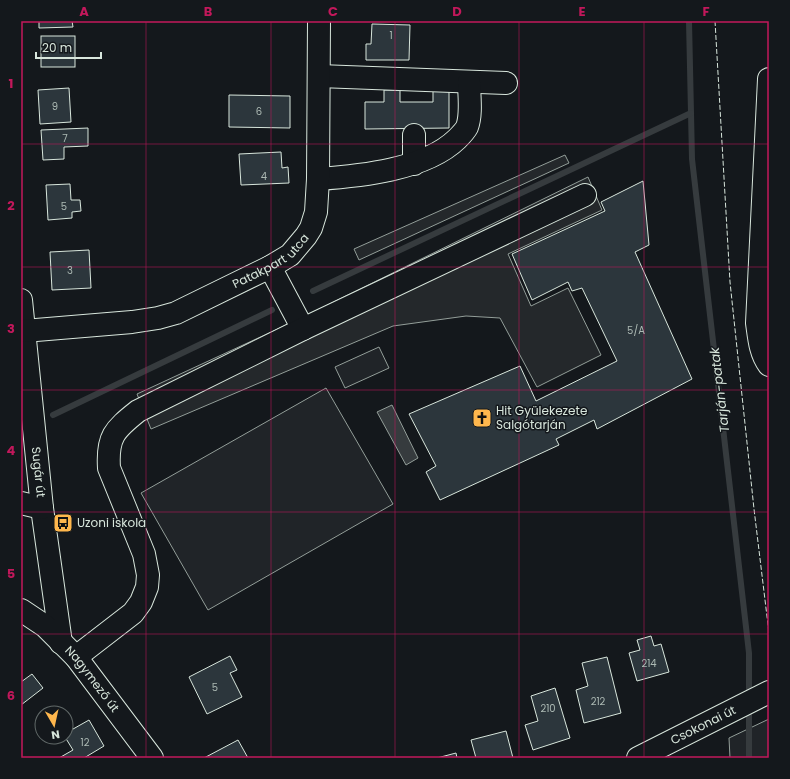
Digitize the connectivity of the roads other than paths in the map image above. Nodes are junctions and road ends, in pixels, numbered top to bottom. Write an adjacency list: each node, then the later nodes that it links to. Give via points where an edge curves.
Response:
1 (319, 21): 2 (street, Patakpart utca)
2 (319, 76): 4 (street); 8 (street, Patakpart utca)
3 (769, 79): 14 (street, via 758,323 762,352)
4 (469, 82): 5 (street); 7 (street, via 469,114 466,128 447,148)
5 (506, 83)
6 (414, 135): 7 (street)
7 (414, 164): 8 (street, via 351,176)
8 (318, 179): 10 (street, Patakpart utca, via 316,212 311,228 290,255)
9 (585, 195): 12 (street)
10 (270, 266): 12 (street); 13 (street, Patakpart utca, via 176,313 158,318)
11 (21, 300): 13 (street, Sugár út)
12 (303, 329): 17 (street, via 138,411 114,433 108,455 109,468 144,554 148,575 147,587 133,613)
13 (24, 331): 15 (street, Sugár út, via 36,447)
14 (769, 365)
15 (31, 506): 17 (street, Sugár út)
16 (21, 610): 17 (street, Nagymező út, via 44,626)
17 (69, 650): 19 (street, Nagymező út)
18 (768, 693): 20 (street, Csokonai út)
19 (152, 758)
20 (638, 758)

